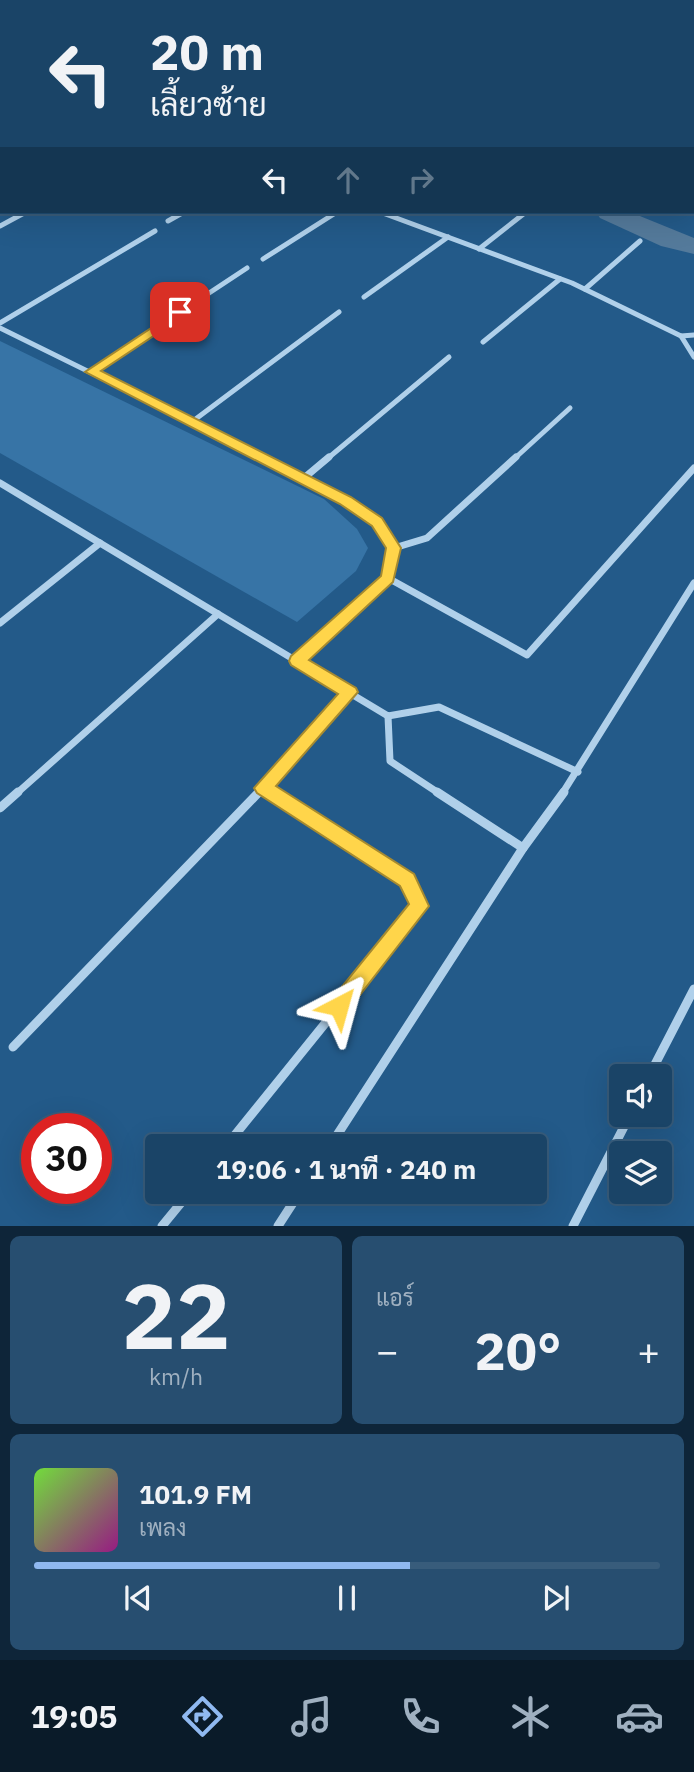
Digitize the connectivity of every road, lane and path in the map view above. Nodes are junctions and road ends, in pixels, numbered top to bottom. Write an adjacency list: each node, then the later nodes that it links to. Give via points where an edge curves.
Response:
1 (22, 214): 7 (street)
2 (181, 214): 6 (street)
3 (334, 214): 12 (street)
4 (385, 214): 9 (street)
5 (523, 214): 11 (street)
6 (169, 221)
7 (0, 226)
8 (155, 231): 18 (street)
9 (448, 237): 11 (street); 16 (street)
10 (640, 241): 15 (street)
11 (479, 249): 14 (street)
12 (263, 259)
13 (247, 268): 24 (street)
14 (560, 279): 15 (street); 21 (street)
15 (585, 289): 20 (street, via 647,315)
16 (364, 297)
17 (339, 312): 26 (street)
18 (0, 325): 24 (street)
19 (694, 335): 20 (street)
20 (681, 336): 23 (street)
21 (483, 342)
22 (449, 357): 28 (street)
23 (694, 357)
24 (91, 372): 26 (street)
25 (570, 408): 31 (street, via 426,538)
26 (193, 421): 28 (street)
27 (694, 468): 32 (street, via 527,655)
28 (304, 478): 31 (street, via 377,522)
29 (0, 483): 30 (street)
30 (100, 543): 34 (street); 35 (street)
31 (394, 548): 32 (street)
32 (388, 578): 36 (street)
33 (694, 583): 39 (street)
34 (218, 614): 36 (street); 41 (street)
35 (0, 623)
36 (297, 661): 37 (street)
37 (350, 692): 38 (street); 40 (street)
38 (388, 716): 39 (street, via 439,707); 42 (street, via 390,761)
39 (578, 772): 42 (street)
40 (263, 788): 44 (street); 47 (street, via 407,880 419,906)
41 (0, 808)
42 (523, 848): 48 (street)
43 (694, 989): 45 (street)
44 (13, 1047)
45 (655, 1064)
46 (623, 1127): 53 (street)
47 (236, 1134)
48 (338, 1134)
49 (180, 1204): 51 (street)
50 (292, 1204): 52 (street)
51 (162, 1226)
52 (278, 1226)
53 (573, 1226)

